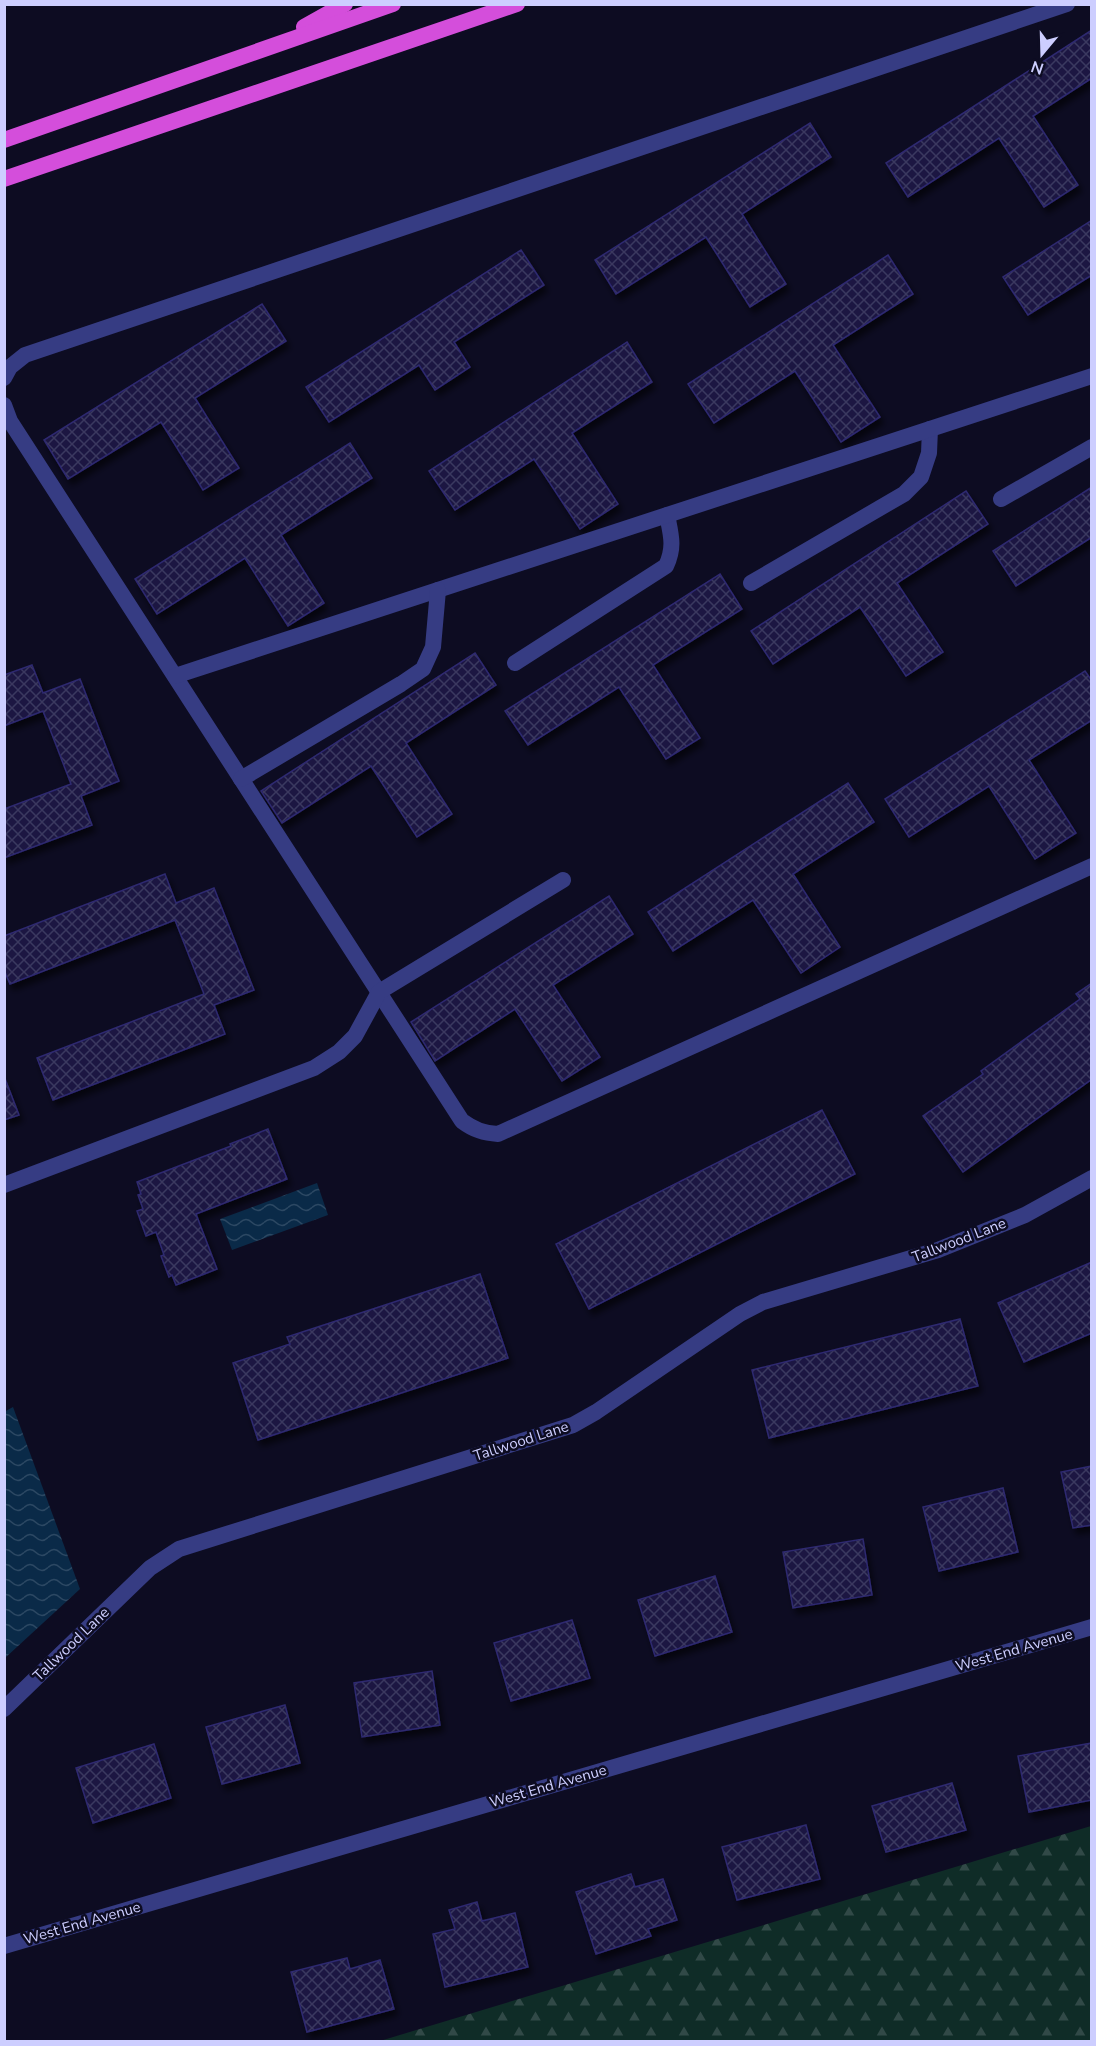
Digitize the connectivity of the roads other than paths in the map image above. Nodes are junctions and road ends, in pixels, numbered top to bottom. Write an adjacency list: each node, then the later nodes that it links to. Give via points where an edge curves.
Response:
1 (345, 4): 5 (highway)
2 (393, 4): 5 (highway)
3 (517, 4): 7 (highway)
4 (1067, 4): 9 (street, via 25,355)
5 (265, 49): 6 (highway)
6 (4, 140)
7 (4, 179)
8 (1092, 376): 11 (street)
9 (4, 378)
10 (4, 405): 18 (street, via 10,421)
11 (930, 429): 14 (street); 15 (street, via 929,453 921,477 904,494)
12 (1092, 447): 13 (street)
13 (1001, 499)
14 (667, 515): 16 (street); 17 (street, via 673,542 666,566)
15 (751, 583)
16 (438, 590): 18 (street); 19 (street, via 433,647 423,669)
17 (515, 663)
18 (175, 676): 19 (street)
19 (242, 779): 22 (street)
20 (1092, 866): 22 (street, via 498,1134 462,1121)
21 (563, 880): 22 (street)
22 (379, 992): 24 (street, via 355,1036 339,1053 314,1068)
23 (1092, 1178): 26 (street, Tallwood Lane, via 1025,1215 938,1250 763,1302 573,1425 179,1549 150,1568)
24 (4, 1185)
25 (1092, 1627): 27 (street, West End Avenue)
26 (4, 1709)
27 (4, 1946)

